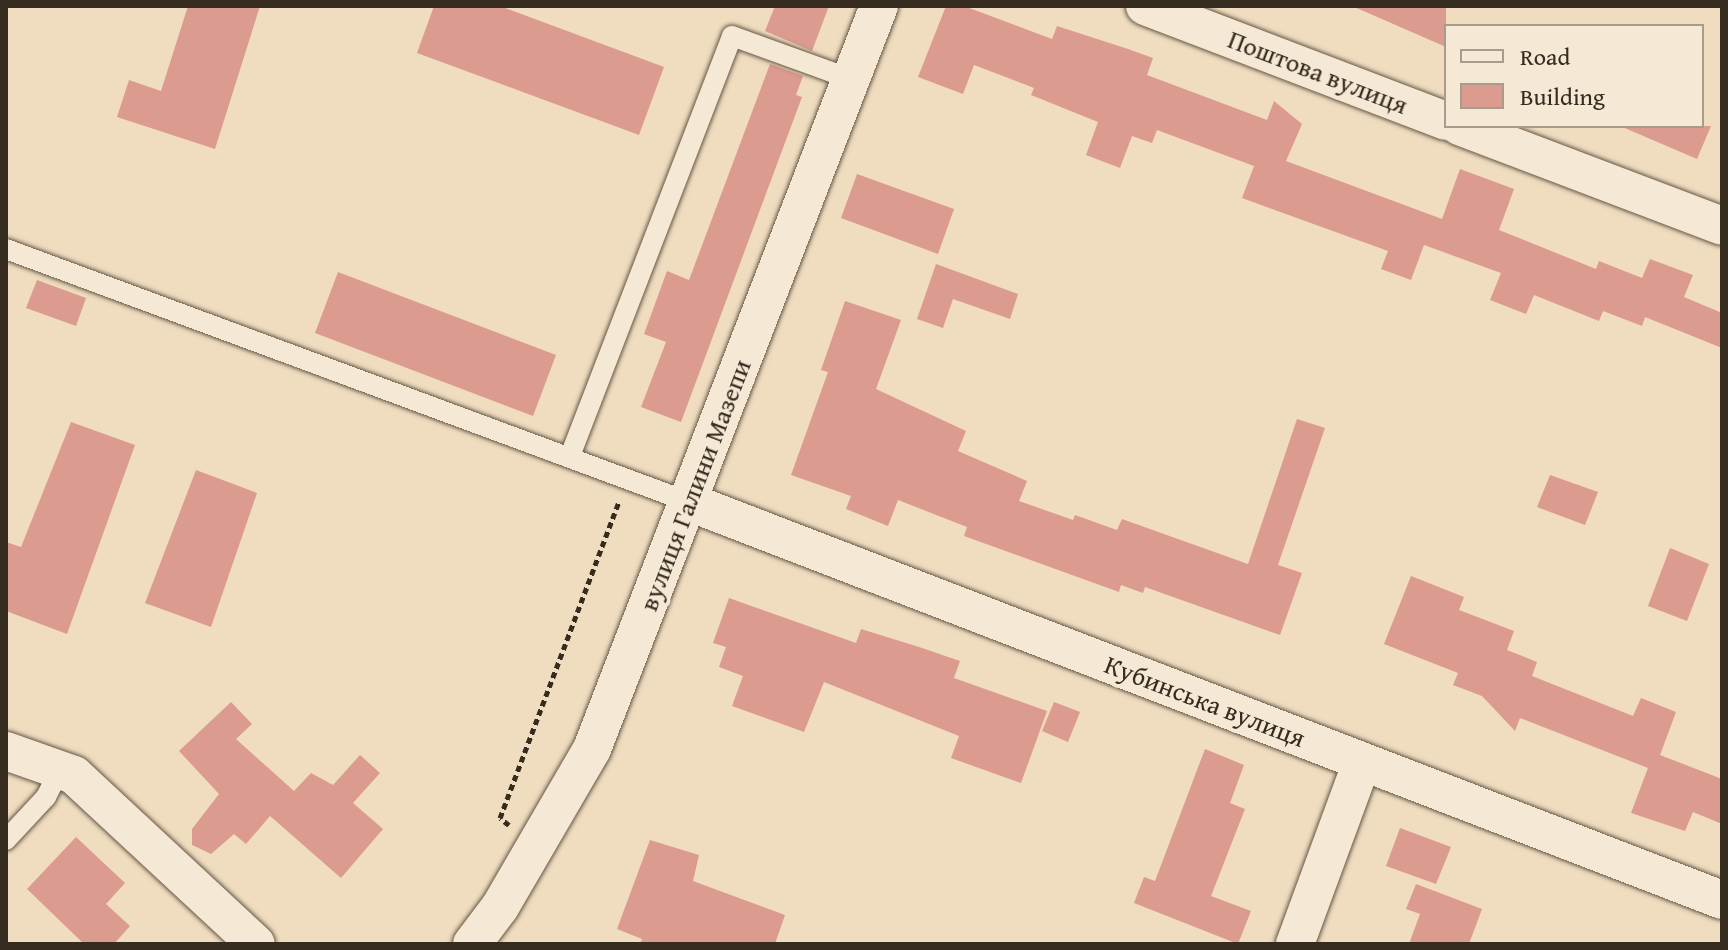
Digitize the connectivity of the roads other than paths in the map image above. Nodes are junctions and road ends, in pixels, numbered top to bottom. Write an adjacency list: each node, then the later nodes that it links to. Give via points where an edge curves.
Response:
1 (879, 6): 3 (street, вулиця Галини Мазепи)
2 (1145, 6): 4 (street, Поштова вулиця)
3 (851, 79): 8 (lane, via 732,36); 9 (street, вулиця Галини Мазепи)
4 (1444, 120)
5 (1464, 128): 6 (street)
6 (1722, 226)
7 (6, 249): 8 (lane)
8 (570, 456): 9 (lane)
9 (689, 502): 11 (street, Кубинська вулиця); 16 (street, вулиця Галини Мазепи, via 592,749 538,846)
10 (6, 751): 12 (street)
11 (1362, 762): 14 (street, Кубинська вулиця); 17 (street)
12 (60, 770): 13 (lane, via 46,797); 15 (street, via 74,775)
13 (6, 840)
14 (1722, 900)
15 (256, 944)
16 (472, 944)
17 (1295, 944)

